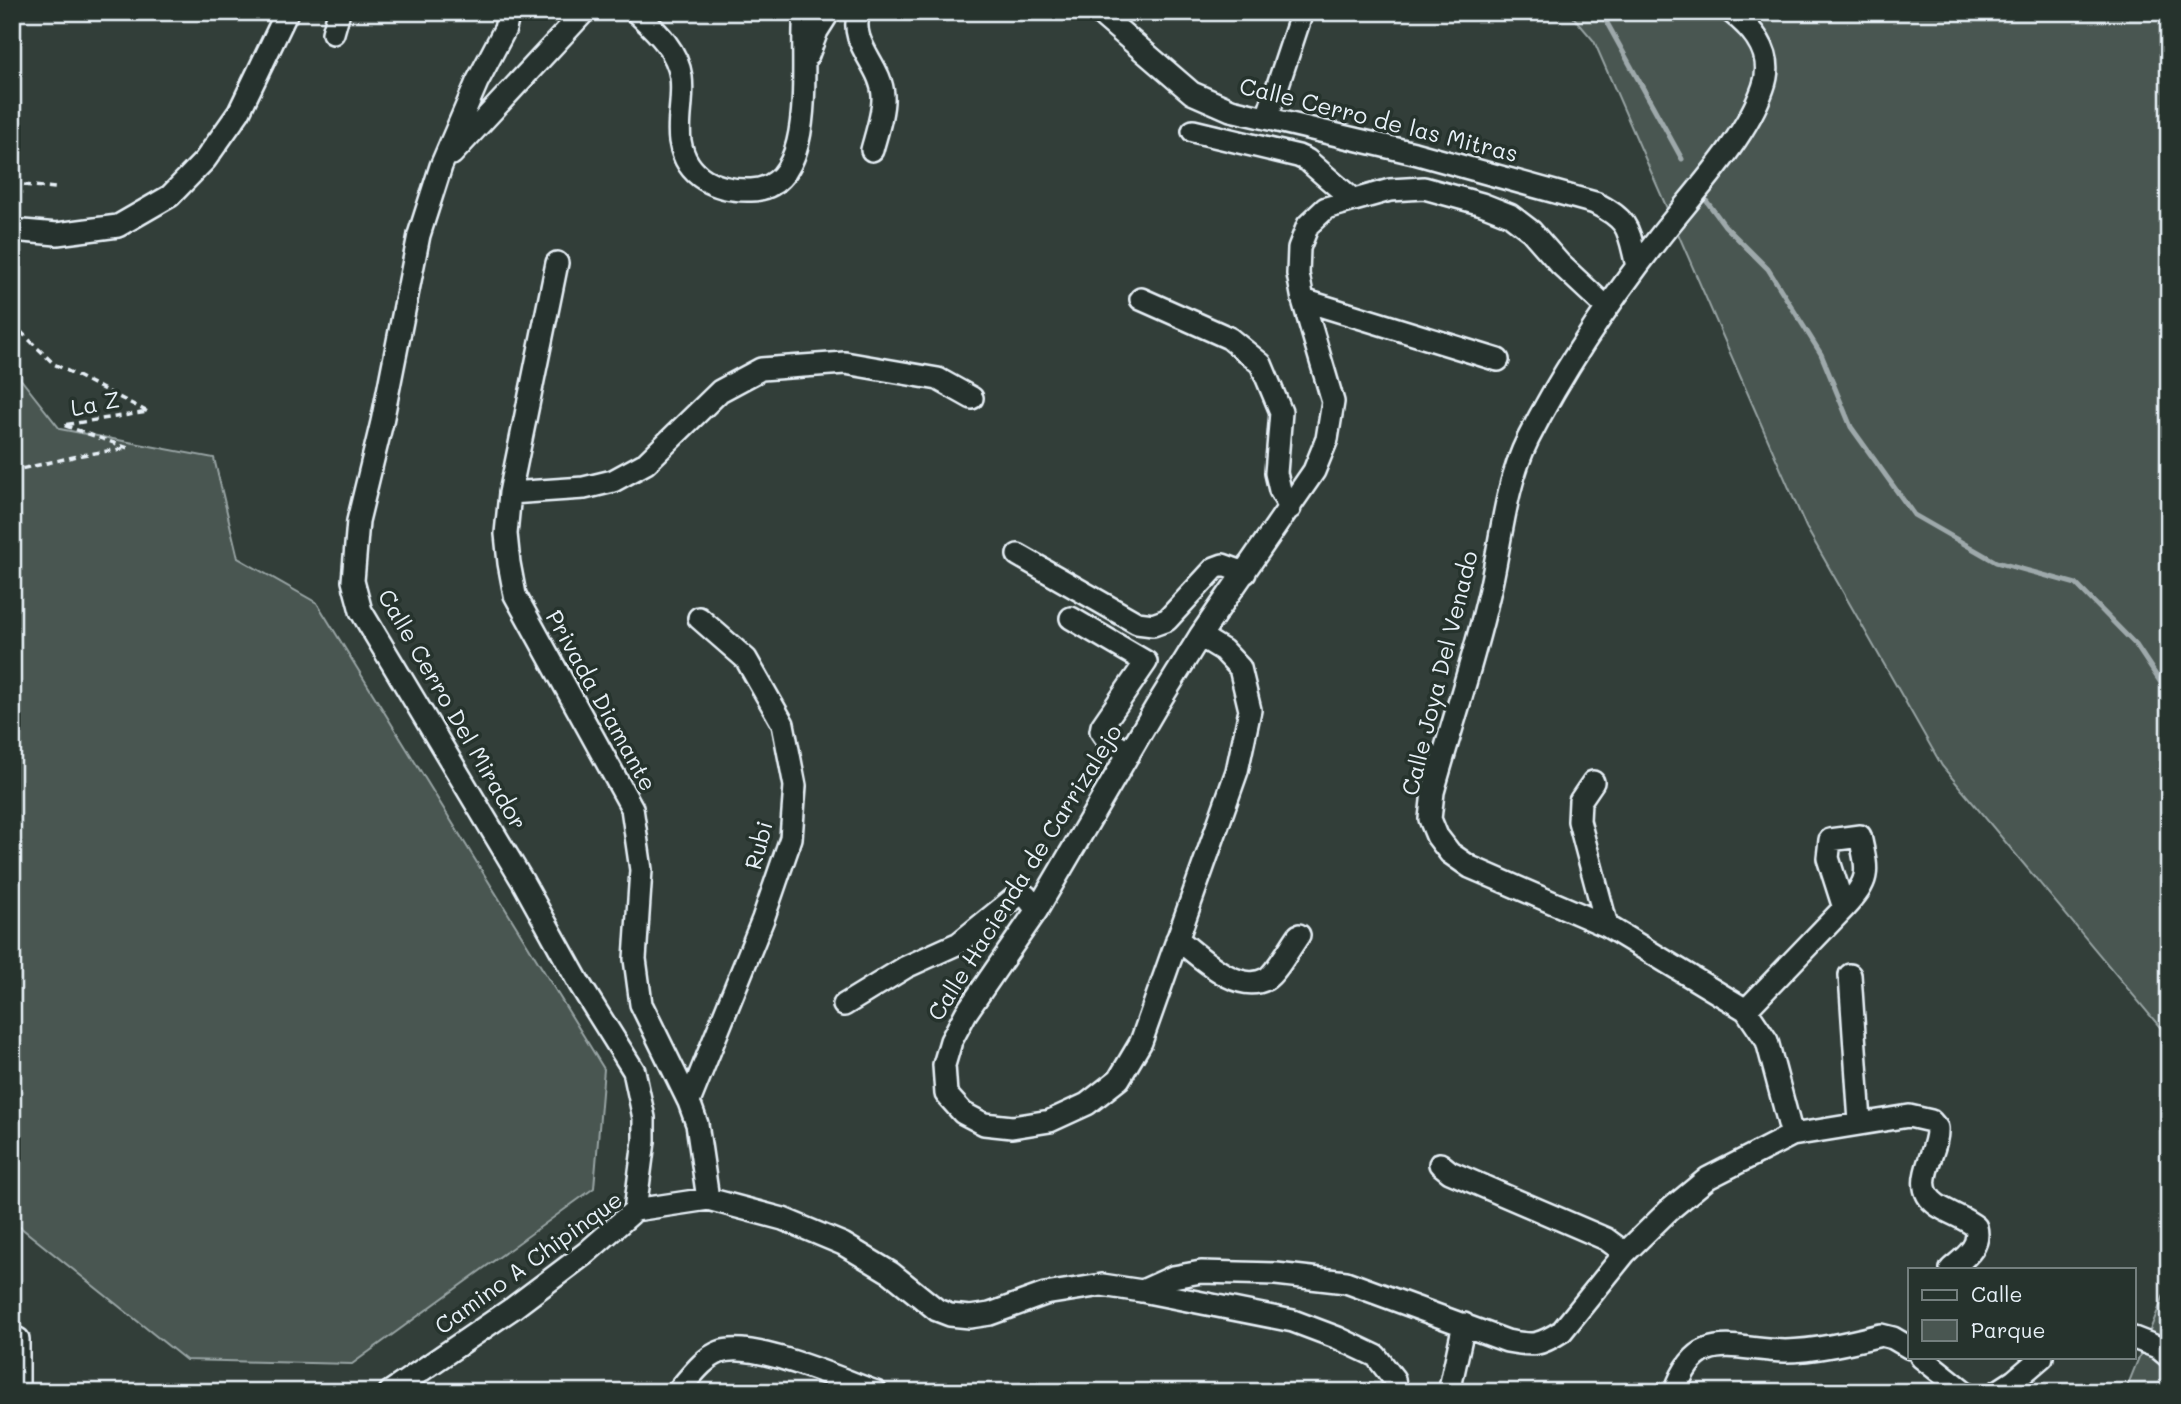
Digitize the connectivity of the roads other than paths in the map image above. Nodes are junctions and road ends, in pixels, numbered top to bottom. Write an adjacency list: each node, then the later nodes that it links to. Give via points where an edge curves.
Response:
1 (287, 12): 19 (street, via 239,112 205,160 170,196 118,226 57,234)
2 (339, 12): 12 (street)
3 (509, 12): 17 (street)
4 (584, 12): 17 (street, Calle Cerro Del Mirador)
5 (636, 12): 13 (street, via 670,48 681,76 680,142 691,170 708,184 733,191 761,190 781,176 796,151 803,123)
6 (806, 12): 13 (street)
7 (830, 12): 13 (street)
8 (859, 12): 16 (street, via 857,33 883,96)
9 (1098, 12): 14 (street, Calle Cerro de las Mitras, via 1192,93 1231,110)
10 (1302, 12): 14 (street)
11 (1731, 12): 21 (street, Calle Joya Del Venado, via 1760,39 1768,69 1764,86 1732,144)
12 (333, 33)
13 (803, 67)
14 (1267, 118): 21 (street, Calle Cerro de las Mitras, via 1595,203 1616,214 1627,228)
15 (1193, 131): 18 (street, via 1298,156)
16 (873, 150)
17 (441, 166): 49 (street, Calle Cerro Del Mirador, via 419,235 358,522 353,582 361,611 634,1071 644,1118)
18 (1353, 200): 23 (street, Calle Hacienda de Carrizalejo, via 1326,208 1308,225 1299,248); 24 (street, Calle Hacienda de Carrizalejo, via 1390,190 1424,188 1510,215)
19 (12, 230)
20 (557, 263): 27 (street, Privada Diamante)
21 (1637, 266): 24 (street, Calle Joya Del Venado)
22 (1141, 299): 28 (street, via 1229,338 1261,364 1280,412 1276,473)
23 (1303, 300): 25 (street); 28 (street, Calle Hacienda de Carrizalejo, via 1333,402 1327,439 1314,471)
24 (1606, 307): 38 (street, Calle Joya Del Venado, via 1527,441 1433,792 1430,819 1450,853 1470,867)
25 (1497, 360)
26 (972, 398): 27 (street, via 938,379 845,363 761,369 720,391 646,463 613,481 584,488)
27 (510, 493): 44 (street, Privada Diamante, via 506,534 515,595 632,808 641,870 635,959 641,1004)
28 (1290, 508): 30 (street, Calle Hacienda de Carrizalejo)
29 (1018, 555): 30 (street, via 1137,623 1153,625 1167,620 1214,568 1223,565)
30 (1245, 573): 33 (street, Calle Hacienda de Carrizalejo)
31 (699, 618): 44 (street, Rubi, via 746,659 783,724 796,786 787,850)
32 (1071, 618): 34 (street, via 1146,662 1101,731)
33 (1200, 636): 34 (street, Calle Hacienda de Carrizalejo); 40 (street, Calle Hacienda de Carrizalejo, via 1240,668 1250,710 1237,771)
34 (1129, 754): 37 (street, Calle Hacienda de Carrizalejo)
35 (1593, 782): 38 (street, via 1580,801 1579,821)
36 (1844, 908): 43 (street)
37 (1037, 910): 40 (street, Calle Hacienda de Carrizalejo, via 966,1013 944,1065 946,1094 963,1113 984,1125 1012,1127 1051,1121 1087,1104 1119,1079 1141,1042); 42 (street, via 1026,896 1017,896 959,943 906,967)
38 (1607, 926): 43 (street, Calle Joya Del Venado)
39 (1299, 936): 40 (street, via 1268,978 1249,985 1231,978)
40 (1177, 939)
41 (1850, 975): 45 (street)
42 (844, 1005)
43 (1746, 1010): 46 (street, Calle Joya Del Venado, via 1767,1041)
44 (689, 1102): 48 (street, Privada Diamante, via 697,1124)
45 (1860, 1122): 46 (street); 51 (street, via 1909,1116 1931,1121 1937,1128 1924,1179 1929,1199 1965,1217 1978,1233 1974,1249)
46 (1792, 1135): 50 (street, via 1708,1178)
47 (1440, 1164): 50 (street, via 1606,1239)
48 (708, 1199): 49 (street, Camino A Chipinque); 52 (street, Camino A Chipinque, via 783,1219 843,1244 950,1315 990,1314 1045,1294 1102,1285)
49 (635, 1210): 61 (street, Camino A Chipinque, via 513,1308)
50 (1625, 1253): 53 (street, via 1562,1332 1549,1340 1530,1346)
51 (1952, 1268)
52 (1142, 1291): 53 (street, via 1172,1276 1201,1272 1276,1274 1346,1282); 64 (street, Camino A Chipinque, via 1293,1321 1338,1338 1376,1356 1394,1379)
53 (1464, 1324): 65 (street)
54 (18, 1339): 60 (street)
55 (2136, 1339): 57 (street)
56 (1908, 1347): 66 (street, via 1881,1335 1787,1351 1729,1346 1702,1350 1683,1369)
57 (2169, 1357)
58 (1922, 1358): 67 (street)
59 (2041, 1358): 68 (street)
60 (18, 1392)
61 (390, 1392)
62 (677, 1392): 63 (street, via 708,1359 740,1349)
63 (876, 1392)
64 (1396, 1392)
65 (1451, 1392)
66 (1675, 1392)
67 (1965, 1392)
68 (1997, 1392)

